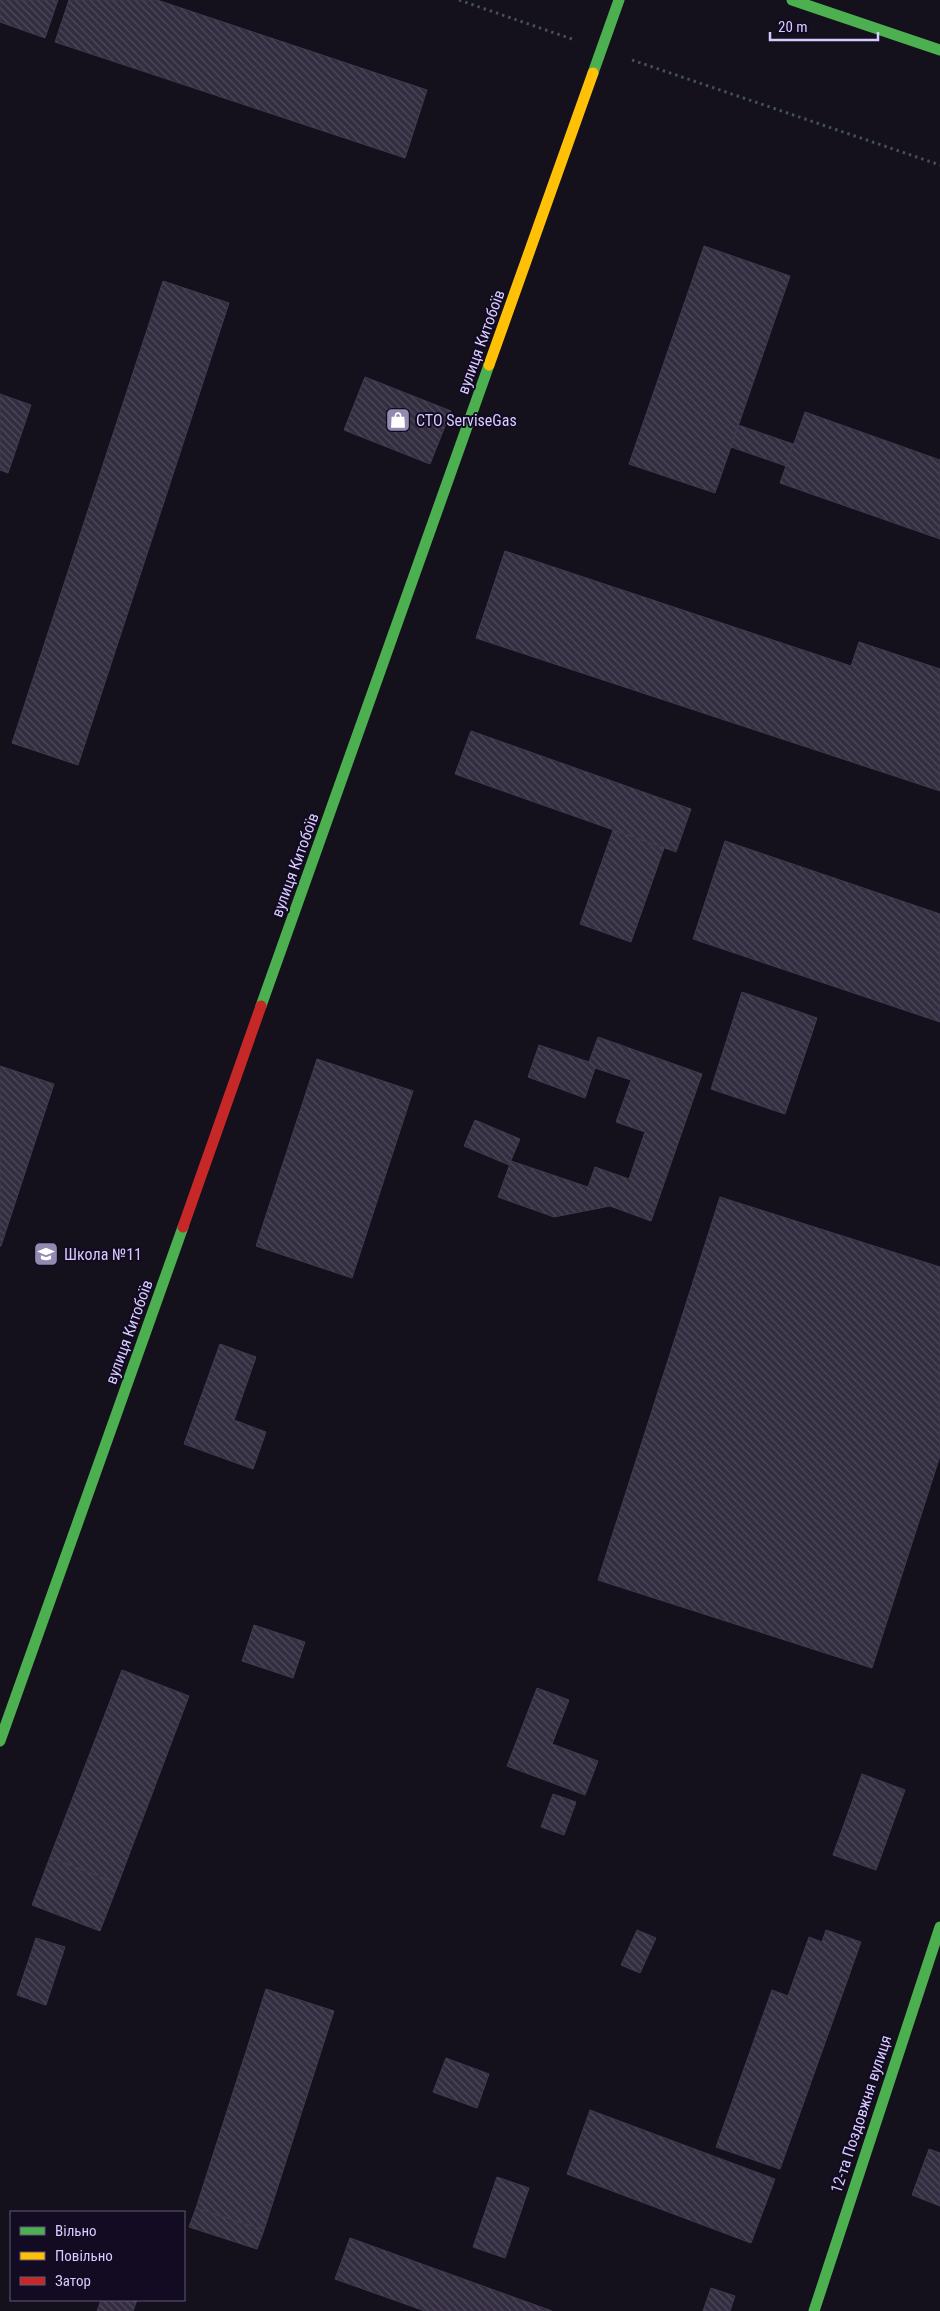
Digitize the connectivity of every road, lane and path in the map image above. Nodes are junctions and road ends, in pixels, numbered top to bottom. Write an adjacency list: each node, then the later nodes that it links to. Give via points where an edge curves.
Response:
1 (459, 0): 4 (path)
2 (620, 0): 4 (street, вулиця Китобоїв)
3 (792, 0): 5 (street)
4 (602, 49): 6 (path); 7 (street, вулиця Китобоїв)
5 (940, 50)
6 (940, 165)
7 (0, 1741)
8 (940, 1927): 9 (street, 12-та Поздовжня вулиця)
9 (814, 2311)

